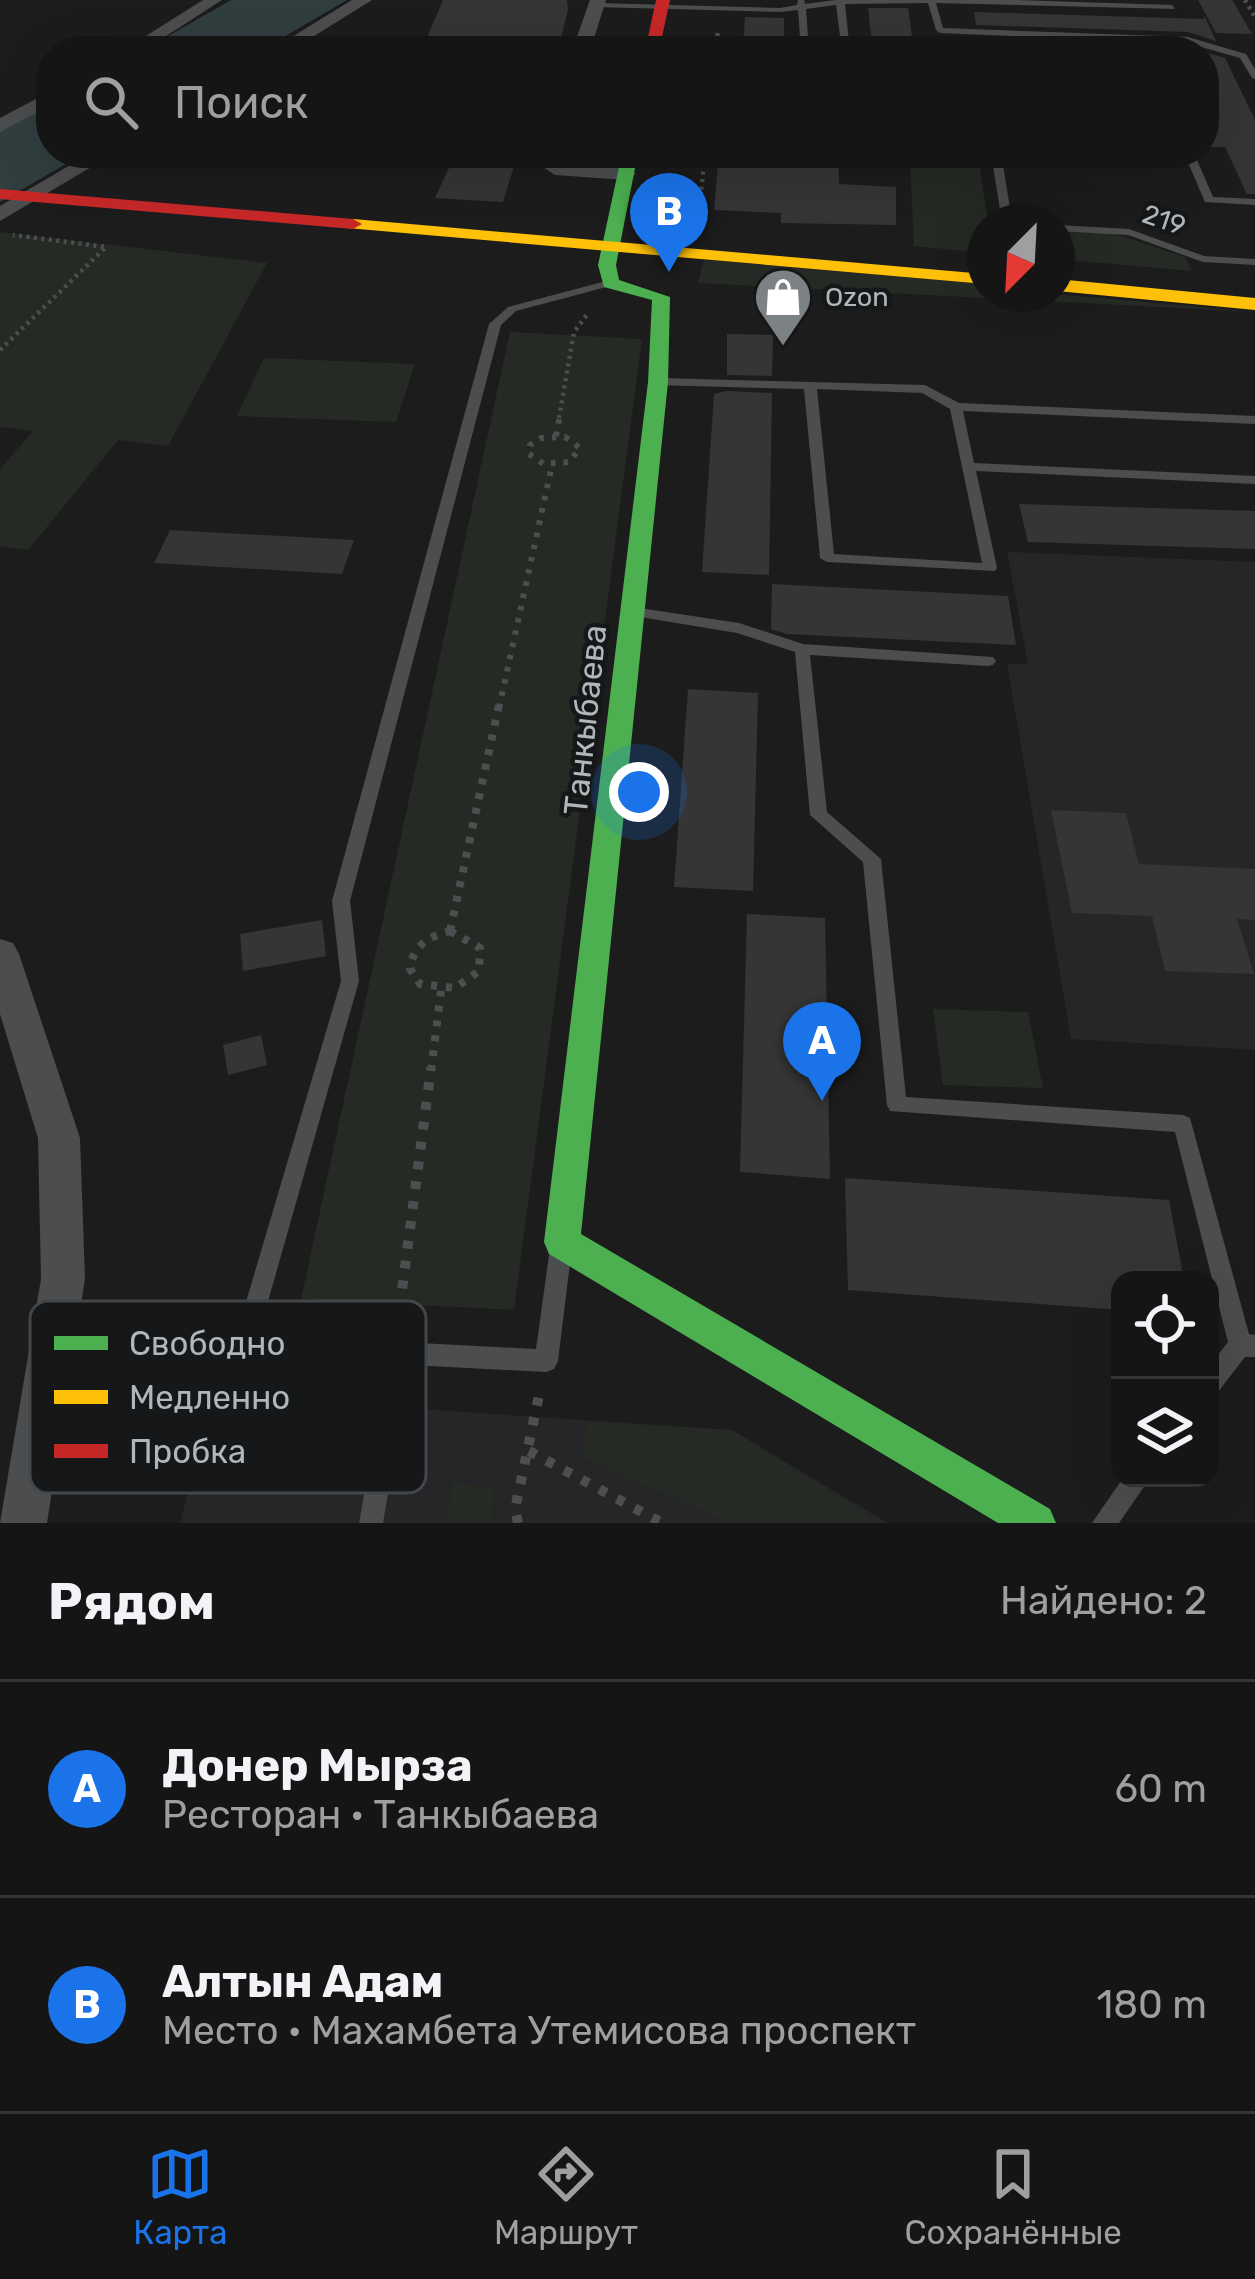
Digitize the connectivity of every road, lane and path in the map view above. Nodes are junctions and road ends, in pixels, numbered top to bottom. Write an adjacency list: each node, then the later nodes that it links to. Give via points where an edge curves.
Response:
1 (214, 0): 13 (street)
2 (364, 0): 14 (street)
3 (1246, 0): 11 (path)
4 (840, 1): 5 (lane); 9 (lane); 18 (lane)
5 (931, 1): 6 (lane); 12 (lane)
6 (1013, 2): 10 (lane)
7 (597, 3): 8 (lane); 15 (street)
8 (663, 3): 9 (lane); 16 (street)
9 (801, 4): 17 (lane)
10 (1171, 4): 21 (lane)
11 (1255, 16)
12 (940, 30): 19 (lane); 20 (lane)
13 (155, 36)
14 (303, 36)
15 (586, 36)
16 (655, 36)
17 (804, 36)
18 (844, 36)
19 (941, 36)
20 (1089, 36)
21 (1186, 36)
22 (1219, 49): 23 (lane, via 1243,56)
23 (1255, 76)
24 (36, 106): 25 (street)
25 (0, 126)
26 (80, 168): 33 (street)
27 (554, 168): 31 (street)
28 (703, 168): 31 (path, via 700,192)
29 (998, 168): 35 (lane)
30 (1196, 168): 34 (lane, via 1209,200)
31 (626, 172): 39 (street)
32 (0, 194): 33 (street)
33 (31, 197): 36 (street); 39 (street)
34 (1255, 202)
35 (1004, 204)
36 (0, 215)
37 (1075, 229): 40 (lane, 219, via 1129,232 1203,259)
38 (0, 234): 45 (path, via 106,247)
39 (610, 244): 41 (street); 42 (street)
40 (1255, 262)
41 (967, 277)
42 (610, 283): 46 (street, Танкыбаева, via 662,297); 50 (path, via 574,332); 62 (lane, via 512,309 495,323 341,901 350,981)
43 (1075, 287): 44 (street)
44 (1255, 304)
45 (0, 350)
46 (658, 382): 47 (lane); 54 (street, Танкыбаева)
47 (810, 386): 48 (lane, via 925,389); 52 (lane, via 827,558 990,568)
48 (956, 407): 49 (lane); 52 (lane)
49 (1255, 420)
50 (556, 436): 51 (path, via 529,450); 51 (path, via 577,444 579,453)
51 (552, 465): 57 (path)
52 (968, 467): 53 (lane)
53 (1255, 480)
54 (633, 612): 55 (lane, via 739,628); 60 (street, Танкыбаева)
55 (802, 649): 56 (lane); 64 (lane, via 819,815 872,859 897,1105 1183,1124)
56 (988, 661)
57 (451, 931): 59 (path, via 420,943 410,960 414,978); 59 (path, via 480,947 482,968 466,985)
58 (0, 954): 61 (street, via 58,1138)
59 (441, 991): 63 (path)
60 (562, 1242): 66 (lane); 76 (street)
61 (59, 1301)
62 (257, 1301)
63 (399, 1301)
64 (1247, 1345): 67 (lane)
65 (426, 1354): 66 (lane)
66 (546, 1361): 68 (path)
67 (1215, 1379)
68 (529, 1451): 74 (path); 75 (path)
69 (30, 1473): 72 (street)
70 (1131, 1487): 77 (lane)
71 (376, 1493): 73 (lane)
72 (22, 1523)
73 (371, 1523)
74 (518, 1523)
75 (662, 1523)
76 (1036, 1523)
77 (1104, 1523)

